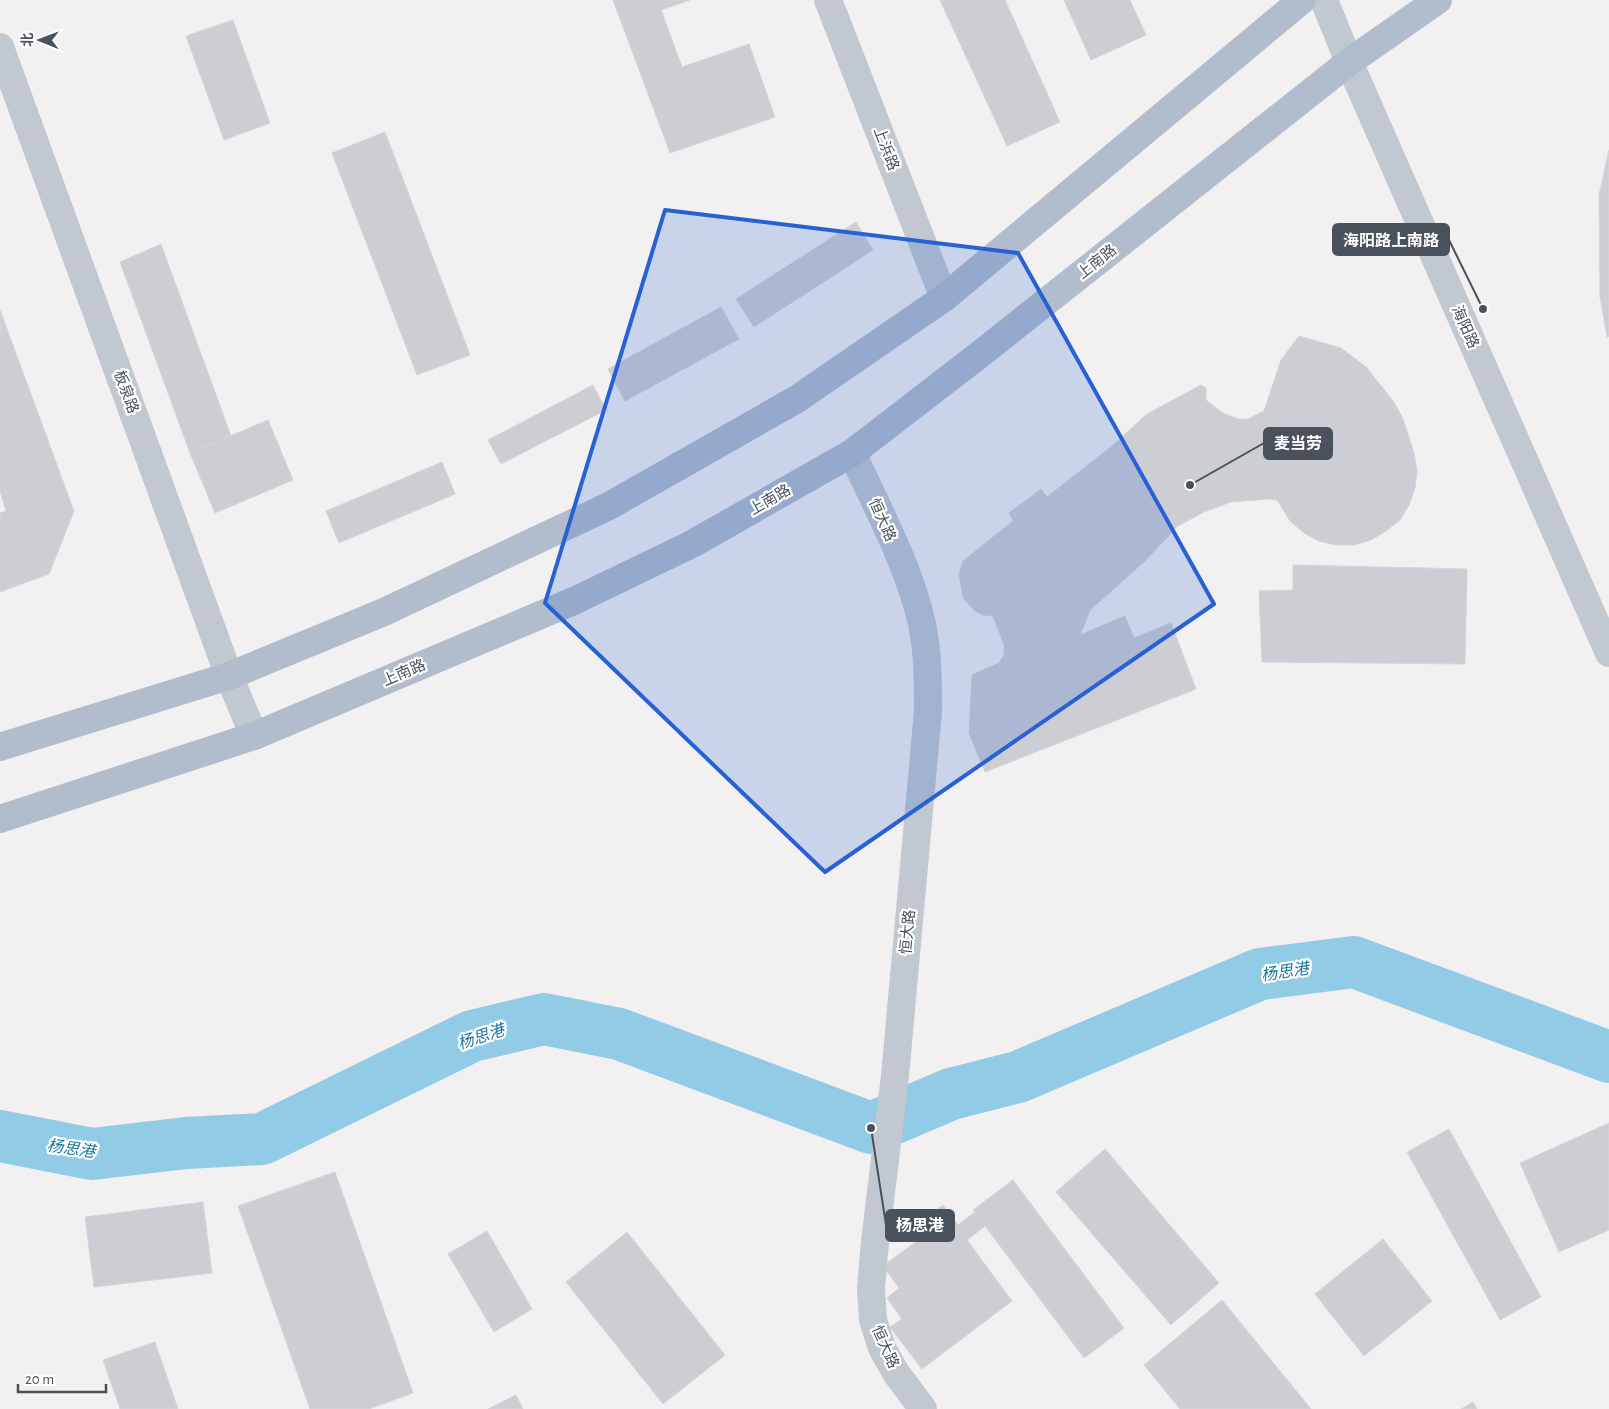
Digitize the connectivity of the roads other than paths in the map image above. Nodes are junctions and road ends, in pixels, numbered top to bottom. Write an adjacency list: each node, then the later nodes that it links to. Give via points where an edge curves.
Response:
1 (828, 0): 7 (street, 上浜路)
2 (1302, 0): 7 (main road)
3 (1324, 0): 6 (street, 海阳路)
4 (1438, 0): 6 (main road, 上南路)
5 (0, 47): 10 (street, 板泉路)
6 (1348, 62): 8 (main road, 上南路); 9 (street, 海阳路)
7 (944, 298): 10 (main road, via 797,399 608,506 384,612)
8 (852, 453): 11 (main road, 上南路, via 692,544 576,600); 14 (street, 恒大路, via 910,582 922,624 928,669 928,712 895,1076 871,1290 873,1320 882,1348)
9 (1609, 653)
10 (229, 676): 11 (street, 板泉路); 12 (main road)
11 (254, 736): 13 (main road, 上南路)
12 (0, 747)
13 (0, 819)
14 (923, 1409)

